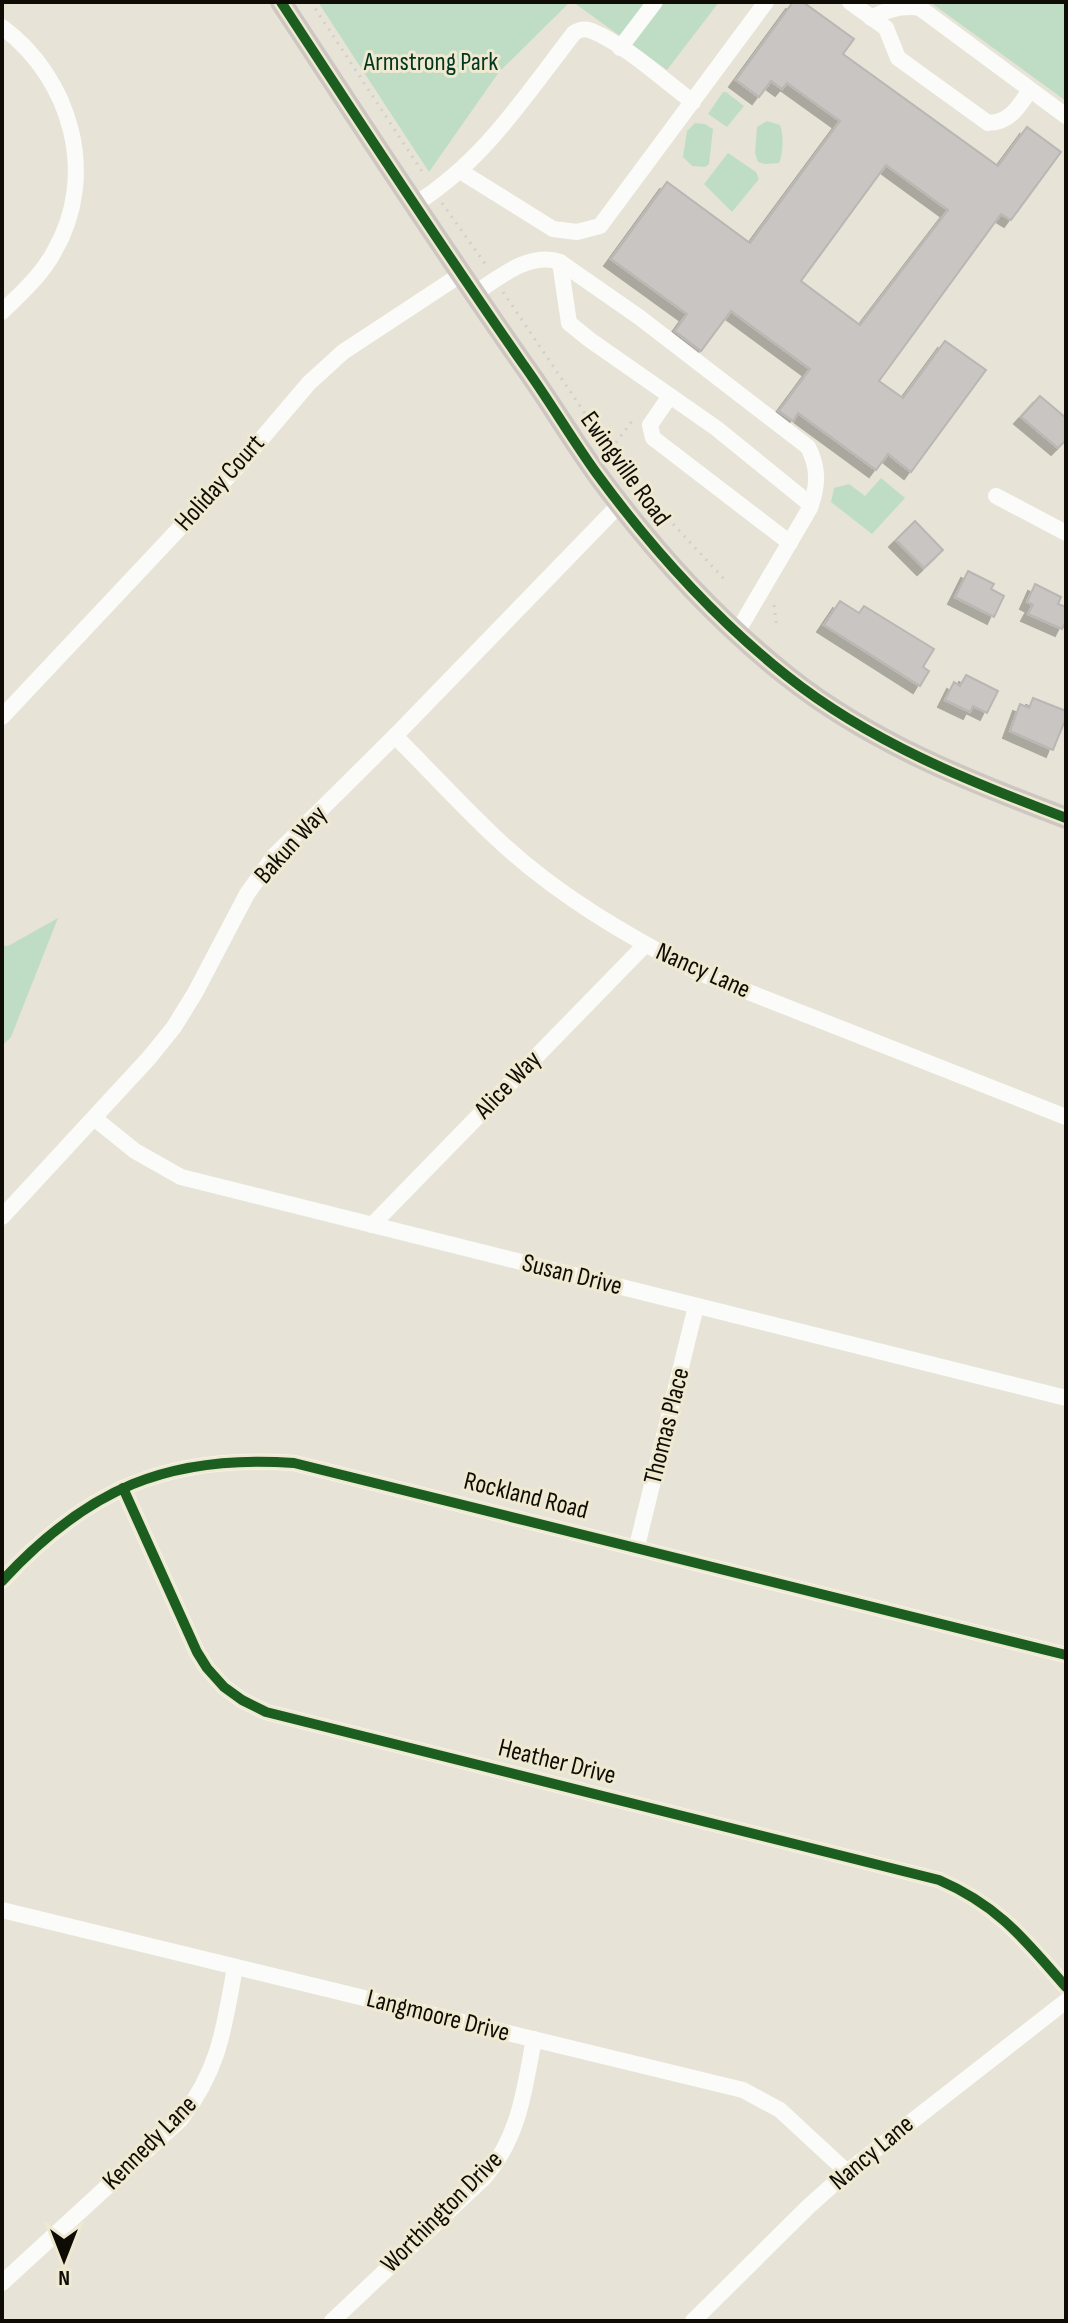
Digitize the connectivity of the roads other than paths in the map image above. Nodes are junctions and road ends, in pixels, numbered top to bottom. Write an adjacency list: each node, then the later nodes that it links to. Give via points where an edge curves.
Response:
1 (281, 2): 12 (main road, Ewingville Road)
2 (655, 2): 7 (street)
3 (766, 2): 9 (street)
4 (850, 2): 5 (street)
5 (871, 18): 8 (street, via 885,11 920,8); 8 (street, via 886,28 898,58 988,123 1012,115)
6 (2, 27): 16 (street, via 31,52 59,93 72,133 76,174 74,201 55,251)
7 (620, 48): 9 (street); 11 (street, via 589,29 574,33 482,151)
8 (1030, 90): 10 (street)
9 (693, 102): 11 (street, via 600,226 577,232 553,229)
10 (1066, 116)
11 (460, 171): 12 (street)
12 (415, 204): 14 (main road, Ewingville Road)
13 (560, 262): 15 (street, via 534,259); 17 (street, via 569,323); 20 (street, via 799,438 814,460)
14 (460, 275): 15 (main road, Ewingville Road); 24 (street, Holiday Court, via 343,352 309,383 240,464)
15 (474, 294): 19 (main road, Ewingville Road)
16 (2, 312)
17 (670, 396): 20 (street); 22 (street, via 650,425 653,438)
18 (996, 496): 21 (street)
19 (620, 504): 23 (main road, Ewingville Road); 25 (street, Bakun Way)
20 (811, 505): 22 (street)
21 (1066, 533)
22 (790, 543): 23 (street)
23 (736, 634): 26 (main road, Ewingville Road, via 868,731 965,779)
24 (2, 717)
25 (395, 736): 27 (street, Nancy Lane, via 496,838 548,882); 29 (street, Bakun Way, via 274,856 247,894 174,1027)
26 (1066, 818)
27 (645, 945): 28 (street, Nancy Lane, via 700,973); 31 (street, Alice Way)
28 (1066, 1117)
29 (94, 1118): 30 (street, Bakun Way); 31 (street, Susan Drive, via 135,1151 181,1177)
30 (2, 1217)
31 (372, 1225): 32 (street, Susan Drive)
32 (696, 1306): 33 (street, Susan Drive); 35 (street, Thomas Place)
33 (1066, 1398)
34 (123, 1488): 35 (street, Rockland Road, via 190,1466 256,1460 294,1463); 36 (street, Rockland Road, via 65,1521); 40 (street, Heather Drive, via 197,1652 224,1687 242,1700 266,1712 939,1880 991,1907)
35 (637, 1546): 37 (street, Rockland Road)
36 (5, 1573)
37 (1066, 1655)
38 (2, 1910): 39 (street, Langmoore Drive)
39 (235, 1967): 42 (street, Langmoore Drive); 44 (street, Kennedy Lane, via 220,2048 198,2098)
40 (1066, 1987)
41 (1066, 2001): 43 (street, Nancy Lane)
42 (534, 2039): 43 (street, Langmoore Drive, via 743,2090 780,2110); 45 (street, Worthington Drive, via 517,2122 498,2161)
43 (847, 2172): 46 (street, Nancy Lane)
44 (2, 2283)
45 (332, 2321)
46 (693, 2321)

